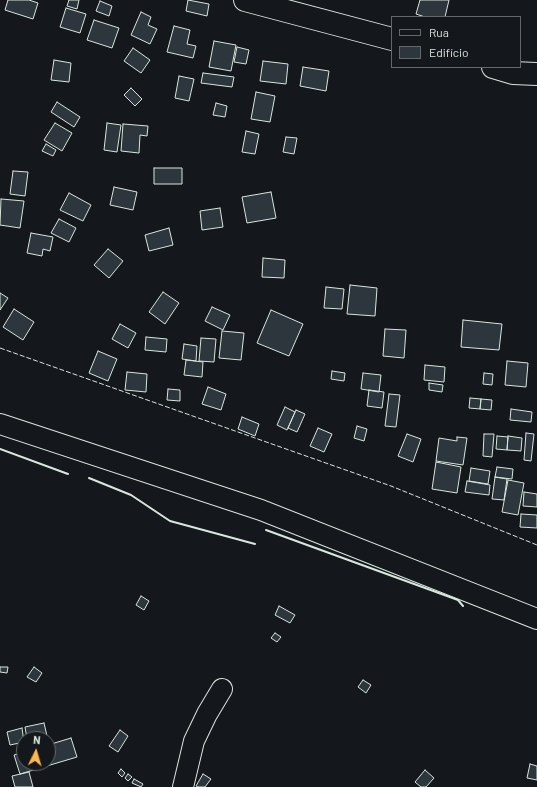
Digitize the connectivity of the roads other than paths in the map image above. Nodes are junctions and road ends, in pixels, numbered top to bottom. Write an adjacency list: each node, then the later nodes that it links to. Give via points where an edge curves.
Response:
1 (245, 0): 2 (main road)
2 (391, 40)
3 (496, 68): 4 (main road, via 513,73)
4 (537, 74)
5 (0, 424): 6 (street, via 261,510)
6 (537, 619)
7 (222, 689): 8 (street, via 194,741)
8 (183, 787)

